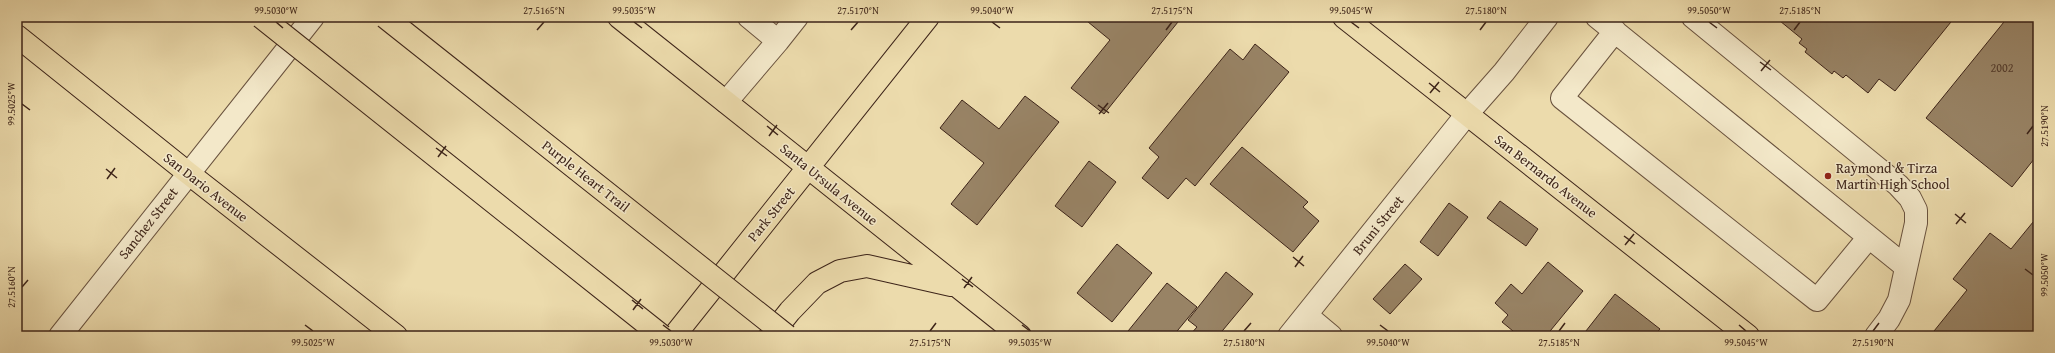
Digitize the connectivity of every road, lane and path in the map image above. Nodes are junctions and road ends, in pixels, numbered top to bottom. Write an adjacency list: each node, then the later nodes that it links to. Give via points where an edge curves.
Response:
1 (261, 17): 24 (main road, bridge)
2 (313, 17): 17 (street, Sanchez Street)
3 (385, 17): 27 (main road, Purple Heart Trail, bridge)
4 (619, 17): 14 (main road, Santa Ursula Avenue)
5 (797, 17): 11 (street)
6 (1344, 17): 15 (main road, San Bernardo Avenue)
7 (1547, 17): 15 (street, Bruni Street)
8 (1597, 17): 12 (street)
9 (1694, 17): 19 (street, via 1898,185 1910,198 1916,210 1916,223)
10 (921, 20): 16 (main road, Park Street)
11 (763, 26): 14 (street)
12 (1615, 32): 18 (street); 18 (street, via 1562,98 1817,300)
13 (17, 36): 17 (main road, San Dario Avenue)
14 (726, 102): 16 (main road, Santa Ursula Avenue)
15 (1467, 114): 21 (street, Bruni Street); 31 (main road, San Bernardo Avenue)
16 (808, 167): 20 (main road, Santa Ursula Avenue); 25 (main road, Park Street)
17 (188, 173): 22 (street, Sanchez Street); 23 (main road, San Dario Avenue)
18 (1868, 236): 19 (street)
19 (1906, 267): 32 (street, via 1899,300)
20 (956, 286): 26 (main road, via 867,266 840,271 817,283); 28 (main road, Santa Ursula Avenue)
21 (1306, 315): 29 (street, Bruni Street); 30 (street)
22 (60, 336)
23 (396, 336)
24 (662, 336)
25 (674, 336)
26 (770, 336)
27 (787, 336)
28 (1020, 336)
29 (1289, 336)
30 (1332, 336)
31 (1748, 336)
32 (1876, 336)

